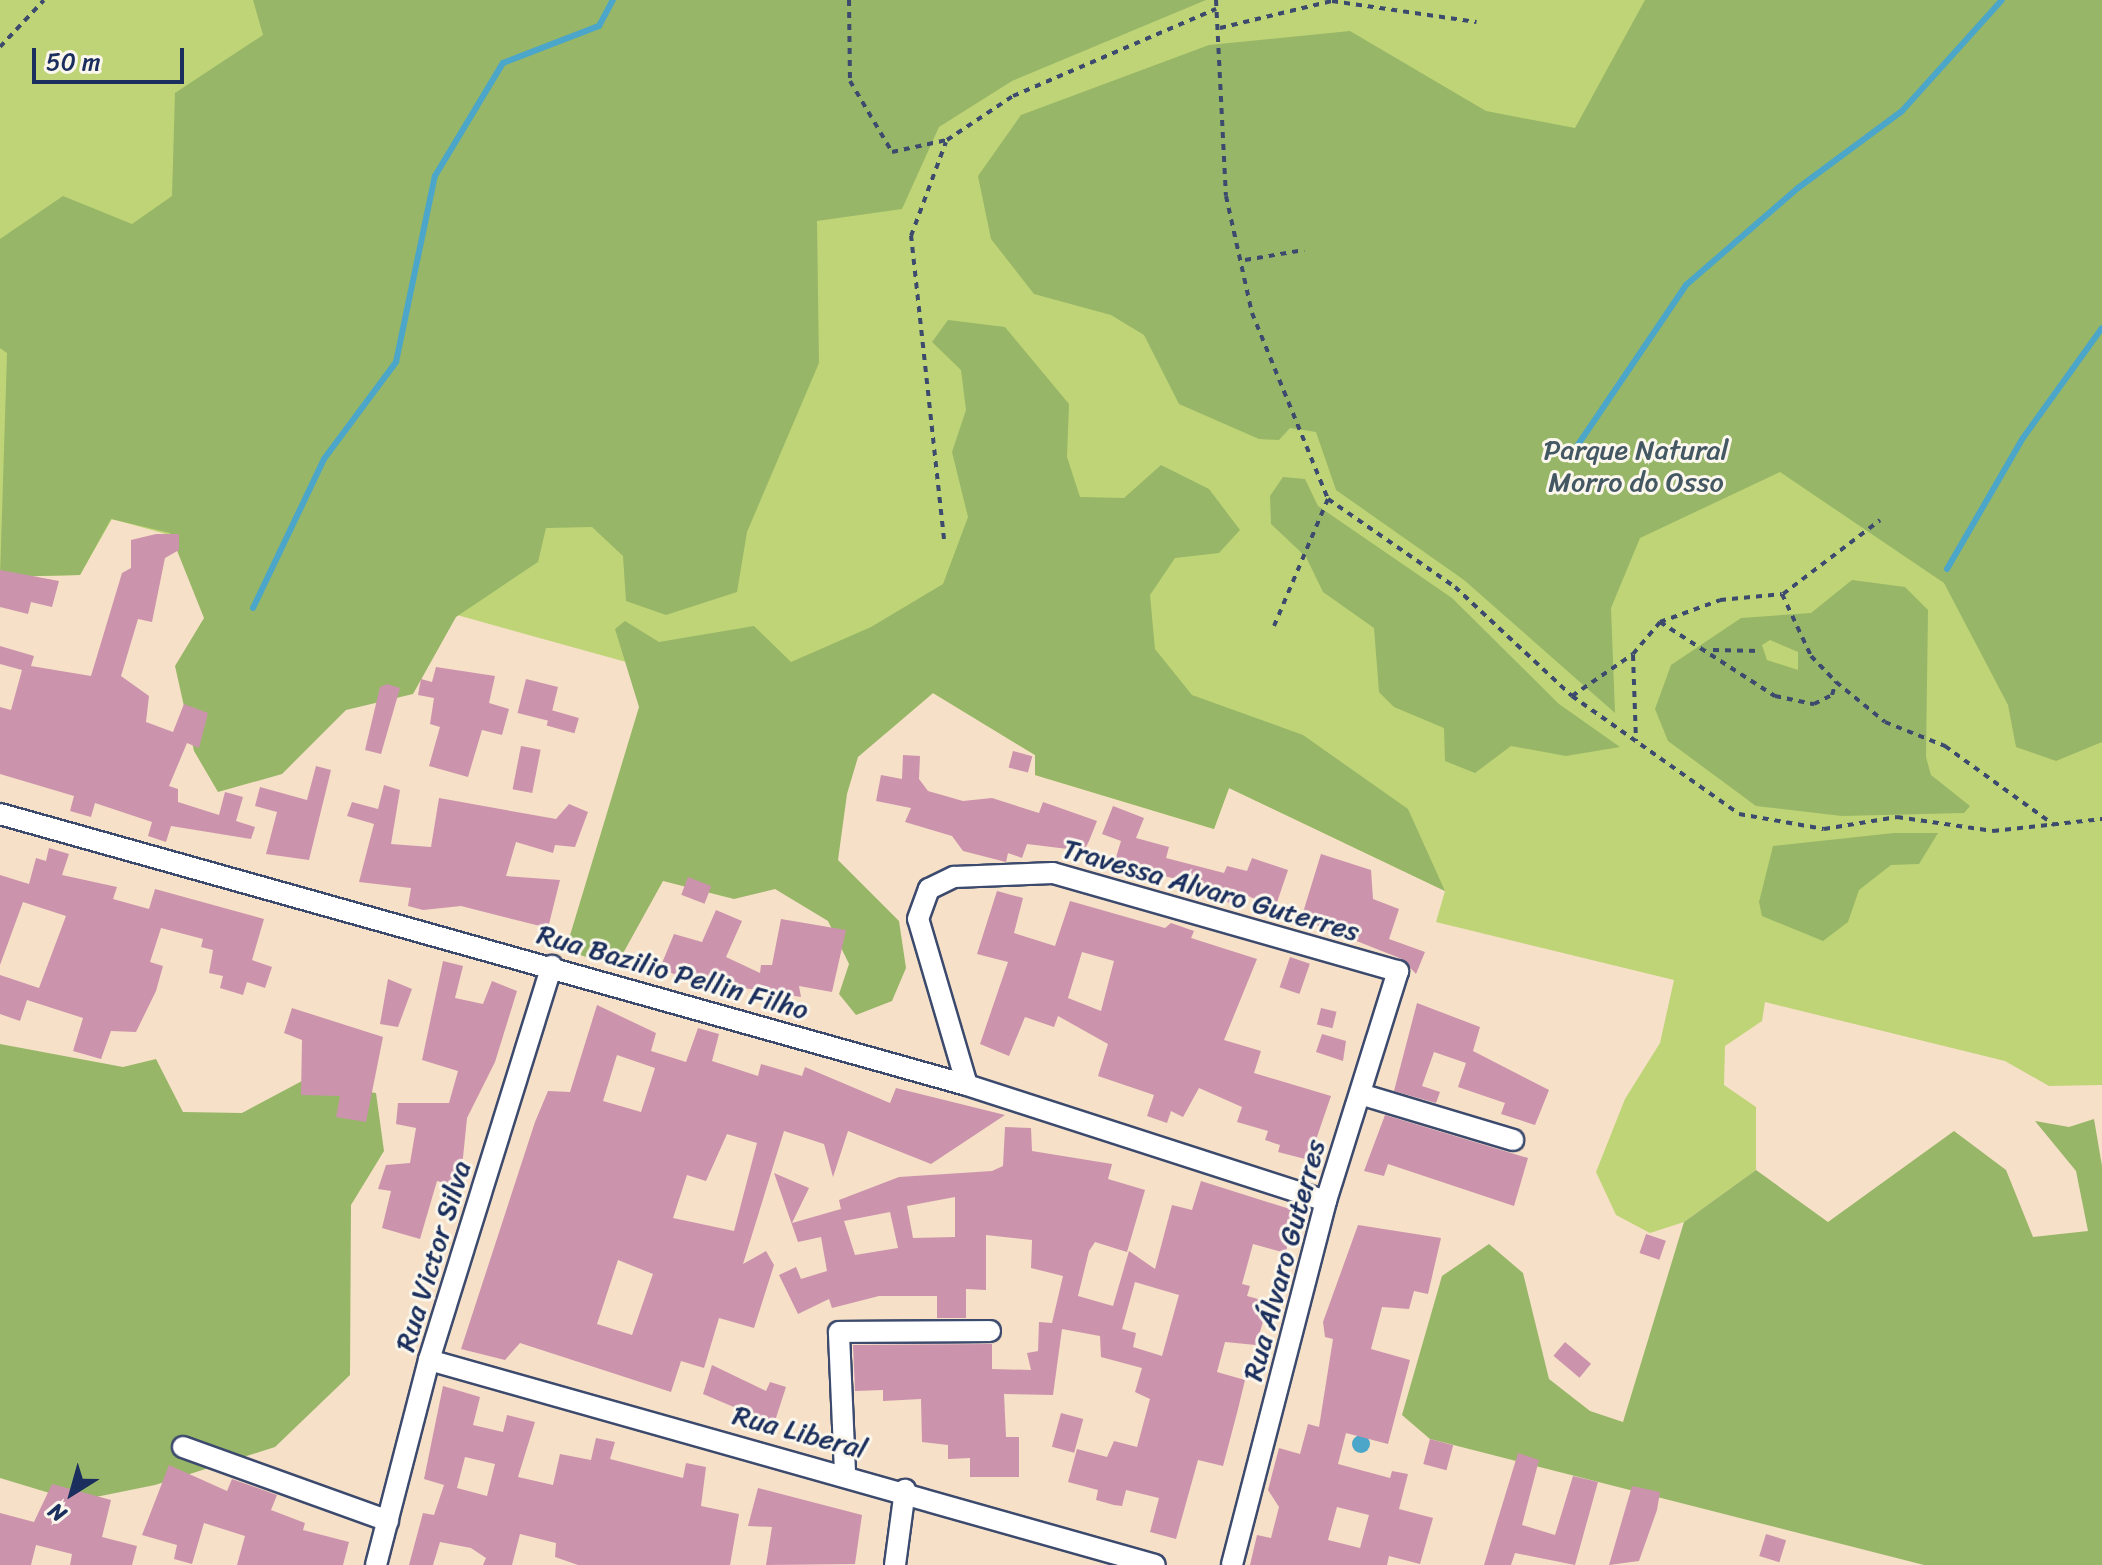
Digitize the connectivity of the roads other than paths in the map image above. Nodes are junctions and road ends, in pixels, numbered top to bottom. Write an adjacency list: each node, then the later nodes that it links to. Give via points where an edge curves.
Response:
1 (0, 814): 2 (street, Rua Bazilio Pellin Filho)
2 (552, 966): 4 (street, Rua Bazilio Pellin Filho); 9 (street, Rua Victor Silva)
3 (1398, 971): 4 (street, Travessa Alvaro Guterres, via 1053,873 954,877 924,895 918,919); 5 (street, Rua Álvaro Guterres)
4 (967, 1085): 7 (street, Rua Bazilio Pellin Filho)
5 (1360, 1094): 6 (street); 7 (street, Rua Álvaro Guterres)
6 (1513, 1140)
7 (1326, 1201): 17 (street, Rua Álvaro Guterres)
8 (990, 1331): 11 (street, via 839,1332)
9 (429, 1360): 11 (street, Rua Liberal); 13 (street, Rua Victor Silva)
10 (183, 1447): 13 (street)
11 (845, 1472): 12 (street, Rua Liberal)
12 (905, 1490): 15 (street); 16 (street, Rua Liberal)
13 (388, 1521): 14 (street, Rua Victor Silva)
14 (376, 1565)
15 (895, 1565)
16 (1155, 1565)
17 (1232, 1565)

